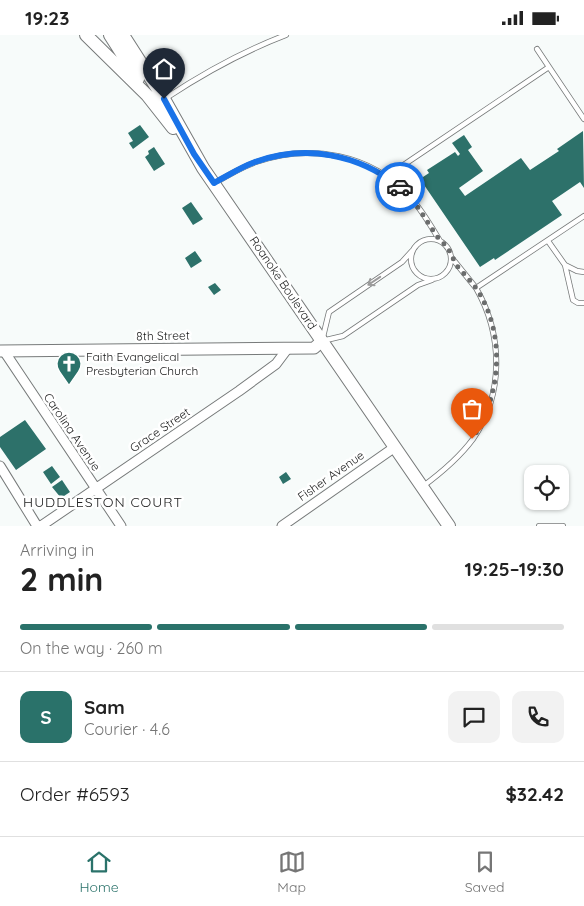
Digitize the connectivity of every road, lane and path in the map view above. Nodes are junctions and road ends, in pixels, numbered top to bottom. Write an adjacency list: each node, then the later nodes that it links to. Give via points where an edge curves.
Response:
1 (86, 35): 7 (main road)
2 (110, 35): 7 (main road)
3 (123, 35): 7 (main road)
4 (286, 35): 7 (lane)
5 (537, 49): 6 (lane)
6 (549, 67): 8 (lane); 9 (lane, via 402,166)
7 (155, 100): 10 (main road, Roanoke Boulevard)
8 (584, 119)
9 (390, 180): 10 (lane, via 346,158 306,153 280,155 255,162); 12 (lane, via 415,202)
10 (214, 183): 21 (main road, Roanoke Boulevard)
11 (584, 216): 13 (lane)
12 (440, 241): 14 (lane, via 422,241); 15 (lane, via 446,245)
13 (548, 241): 16 (lane); 19 (lane)
14 (412, 251): 18 (lane, via 414,271); 21 (lane, one-way to 21, via 402,262 329,312)
15 (451, 257): 18 (lane, via 445,275); 19 (lane)
16 (566, 265): 17 (lane); 20 (lane, via 571,296 575,301)
17 (584, 273)
18 (432, 280): 21 (lane, via 418,285 343,336)
19 (476, 288): 26 (lane, via 491,321 495,345 492,393 472,439 452,463)
20 (584, 303)
21 (322, 341): 22 (street, 8th Street, via 314,348); 24 (main road, Roanoke Boulevard)
22 (288, 348): 23 (street, 8th Street); 27 (street, Grace Street, via 276,364)
23 (2, 351): 27 (street, Carolina Avenue)
24 (395, 447): 26 (main road, Roanoke Boulevard); 31 (street, Fisher Avenue)
25 (0, 466): 28 (street)
26 (422, 487): 32 (main road, Roanoke Boulevard)
27 (95, 489): 29 (street, Grace Street); 30 (street, Carolina Avenue)
28 (37, 526)
29 (41, 526)
30 (120, 526)
31 (282, 526)
32 (449, 526)
33 (539, 526): 34 (lane)
34 (563, 526)

